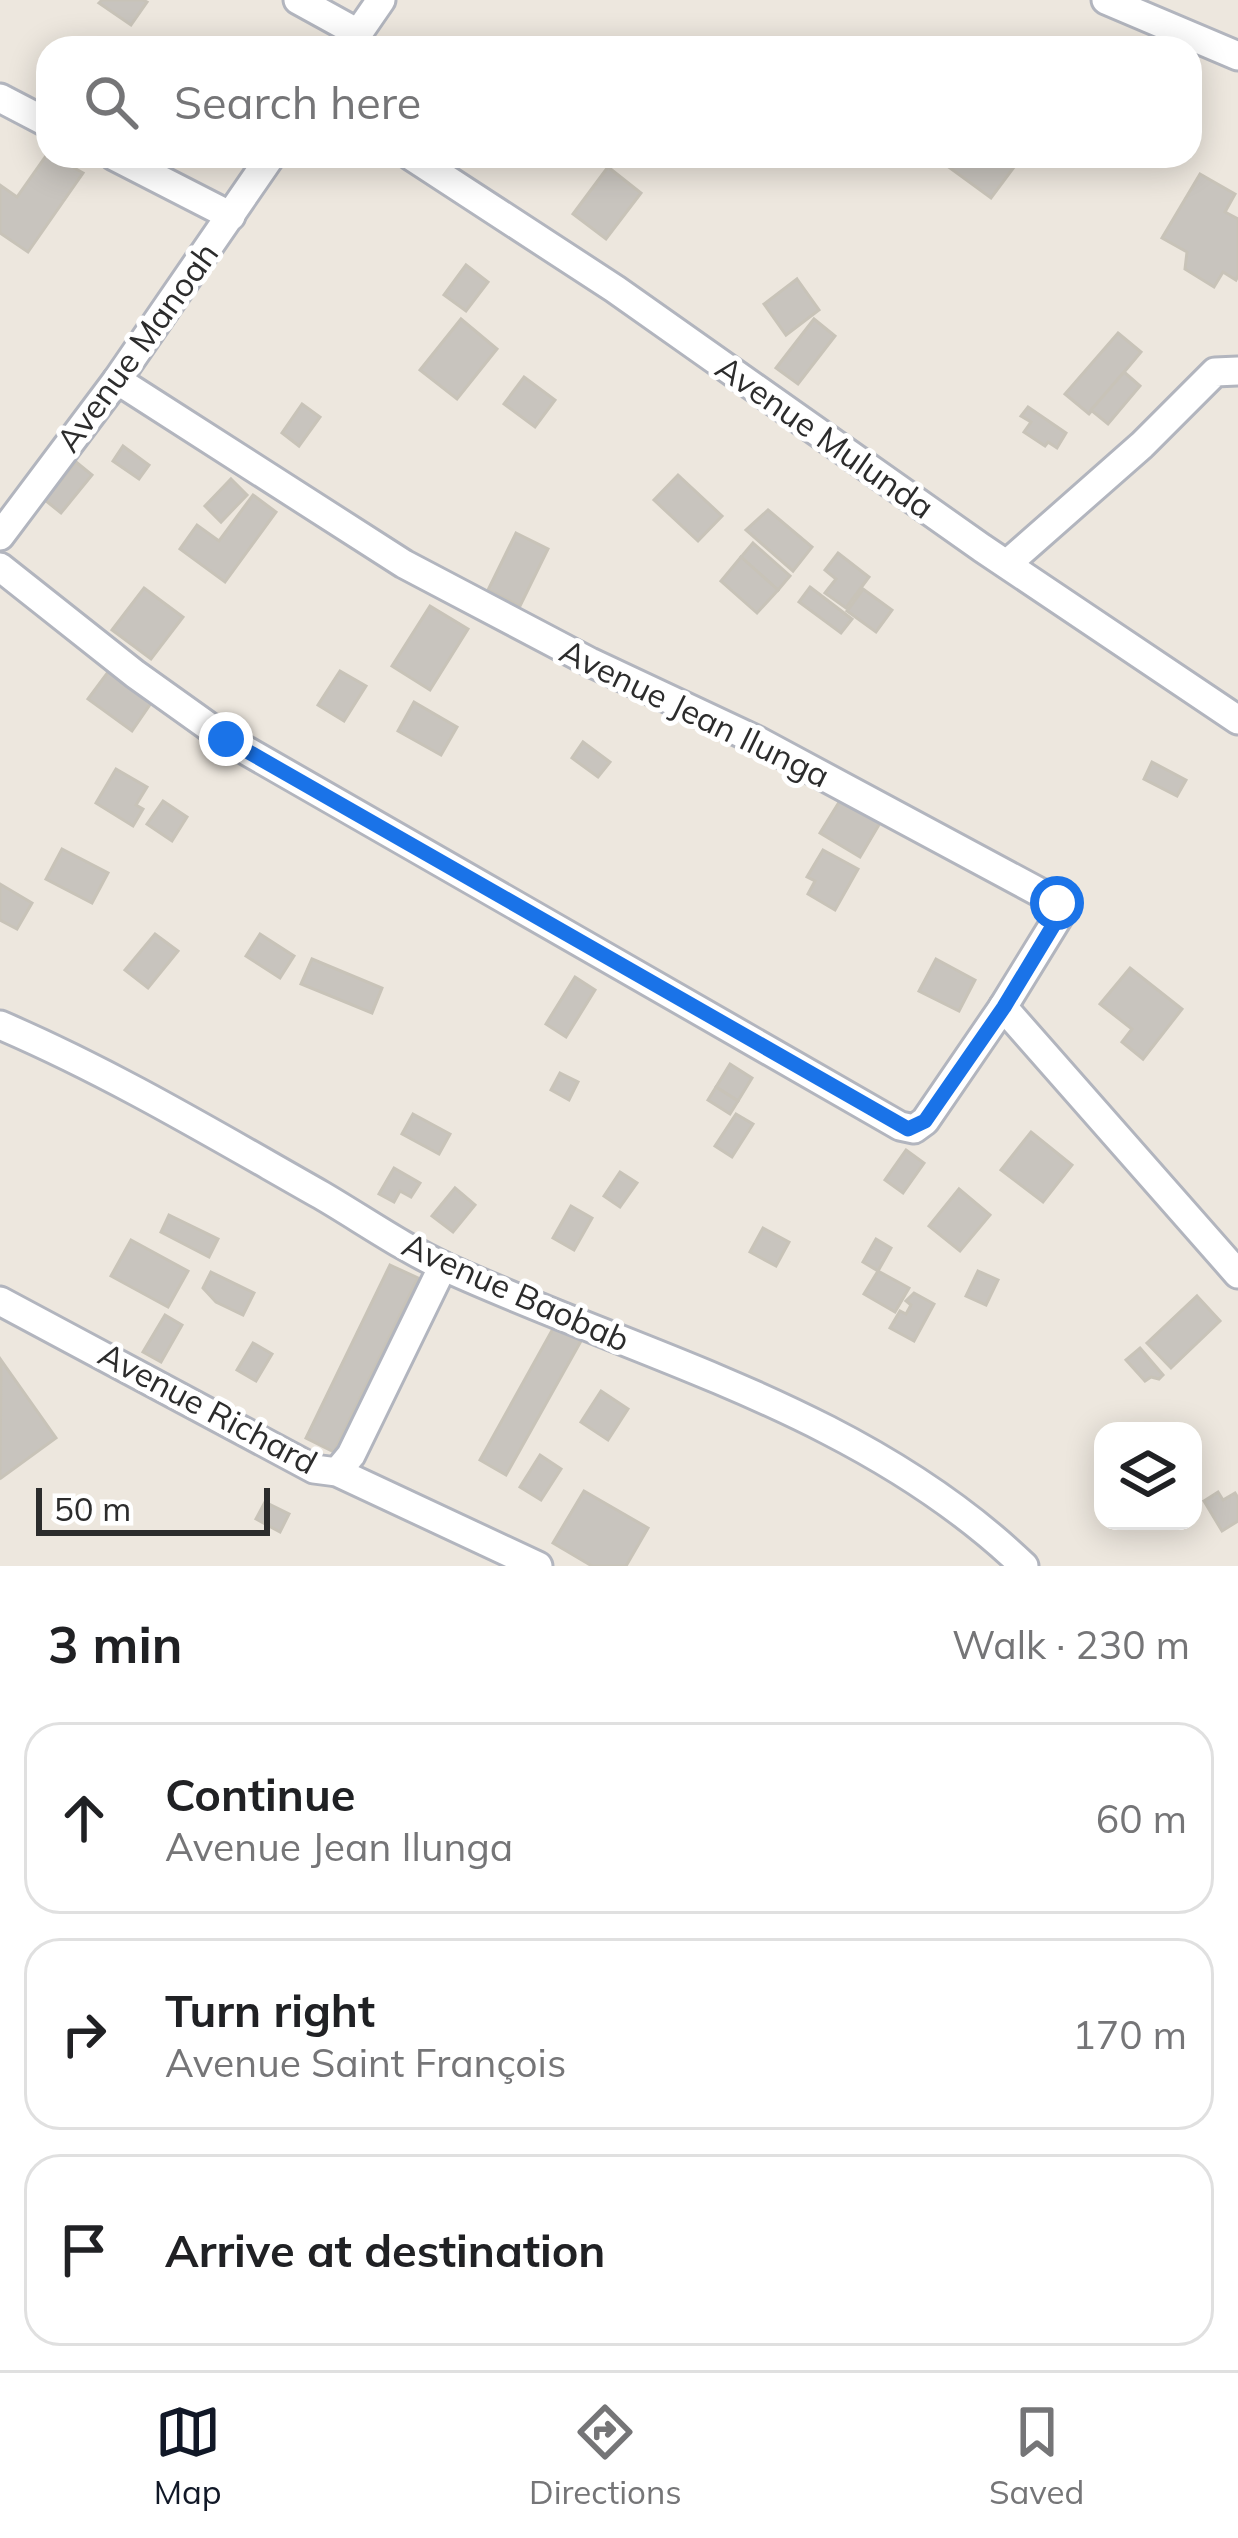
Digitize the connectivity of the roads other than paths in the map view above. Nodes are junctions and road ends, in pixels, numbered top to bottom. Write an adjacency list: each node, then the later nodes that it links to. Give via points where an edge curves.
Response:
1 (298, 0): 4 (street)
2 (382, 0): 5 (street)
3 (1106, 0): 6 (street)
4 (345, 36)
5 (356, 36)
6 (1191, 36)
7 (1202, 41): 8 (street)
8 (1238, 56)
9 (0, 98): 10 (street)
10 (36, 117)
11 (138, 168): 14 (street)
12 (264, 168): 14 (street, Avenue Manoah)
13 (429, 168): 18 (street, Avenue Mulunda)
14 (231, 215): 16 (street, Avenue Manoah)
15 (1238, 371): 18 (street, via 1215,372)
16 (117, 380): 17 (street, Avenue Manoah); 21 (street, Avenue Jean Ilunga, via 404,565 1052,899 1059,916)
17 (4, 524)
18 (1007, 564): 20 (street, Avenue Mulunda)
19 (0, 567): 21 (street, Avenue Jean Ilunga, via 226,739 900,1126 925,1121)
20 (1238, 720)
21 (1004, 1007): 24 (street)
22 (0, 1025): 23 (street, Avenue Baobab, via 159,1100)
23 (443, 1266): 26 (street, Avenue Richard); 28 (street, Avenue Baobab, via 847,1436 925,1483)
24 (1238, 1274)
25 (0, 1301): 26 (street, Avenue Richard, via 314,1469)
26 (337, 1472): 27 (street)
27 (538, 1566)
28 (1024, 1566)

